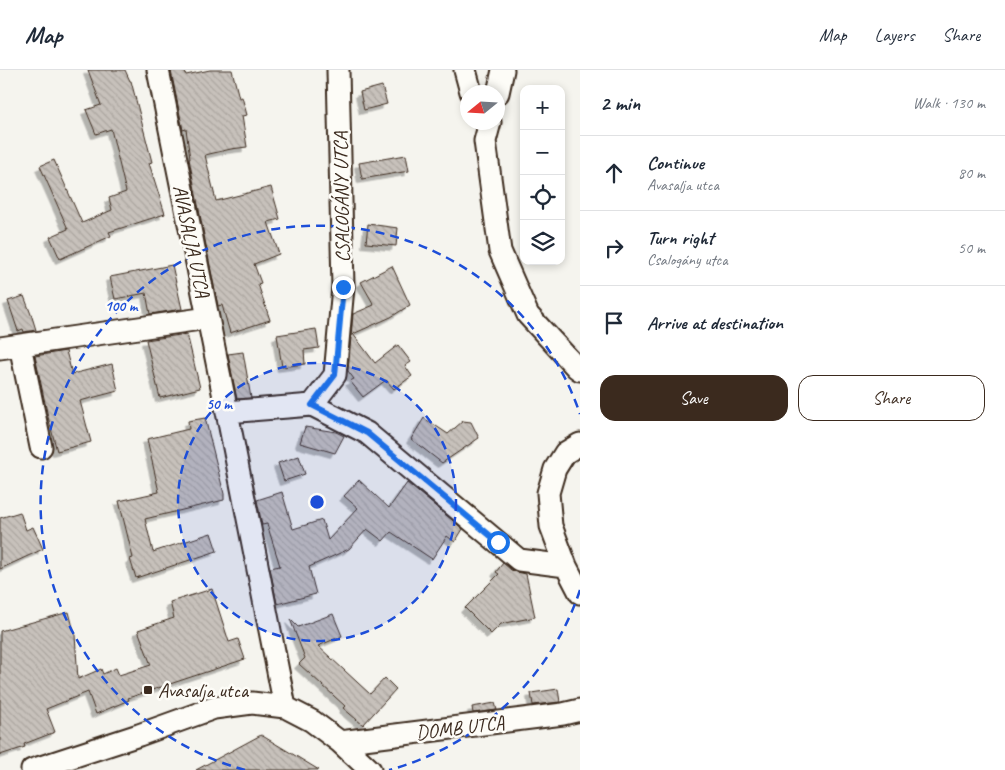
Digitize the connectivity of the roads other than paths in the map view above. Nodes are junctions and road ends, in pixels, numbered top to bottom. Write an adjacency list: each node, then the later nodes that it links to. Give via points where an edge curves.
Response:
1 (158, 70): 8 (street, AVASALJA UTCA)
2 (338, 70): 11 (street, CSALOGÁNY UTCA, via 343,287 335,375)
3 (465, 70): 5 (street)
4 (503, 70): 6 (street)
5 (469, 85)
6 (500, 85)
7 (485, 130): 10 (street, via 500,251 528,315)
8 (208, 318): 9 (street); 12 (street, AVASALJA UTCA)
9 (10, 347): 14 (street)
10 (580, 370)
11 (312, 405): 12 (street); 15 (street, via 367,433 519,560)
12 (227, 412): 17 (street, AVASALJA UTCA)
13 (580, 444): 15 (street, via 565,453 555,469 548,493 551,526)
14 (41, 447)
15 (566, 566): 16 (street)
16 (580, 593)
17 (285, 707): 19 (street, via 312,721); 20 (street, via 252,703 214,708)
18 (580, 710): 19 (street, DOMB UTCA)
19 (340, 742): 21 (street)
20 (32, 770)
21 (370, 770)

